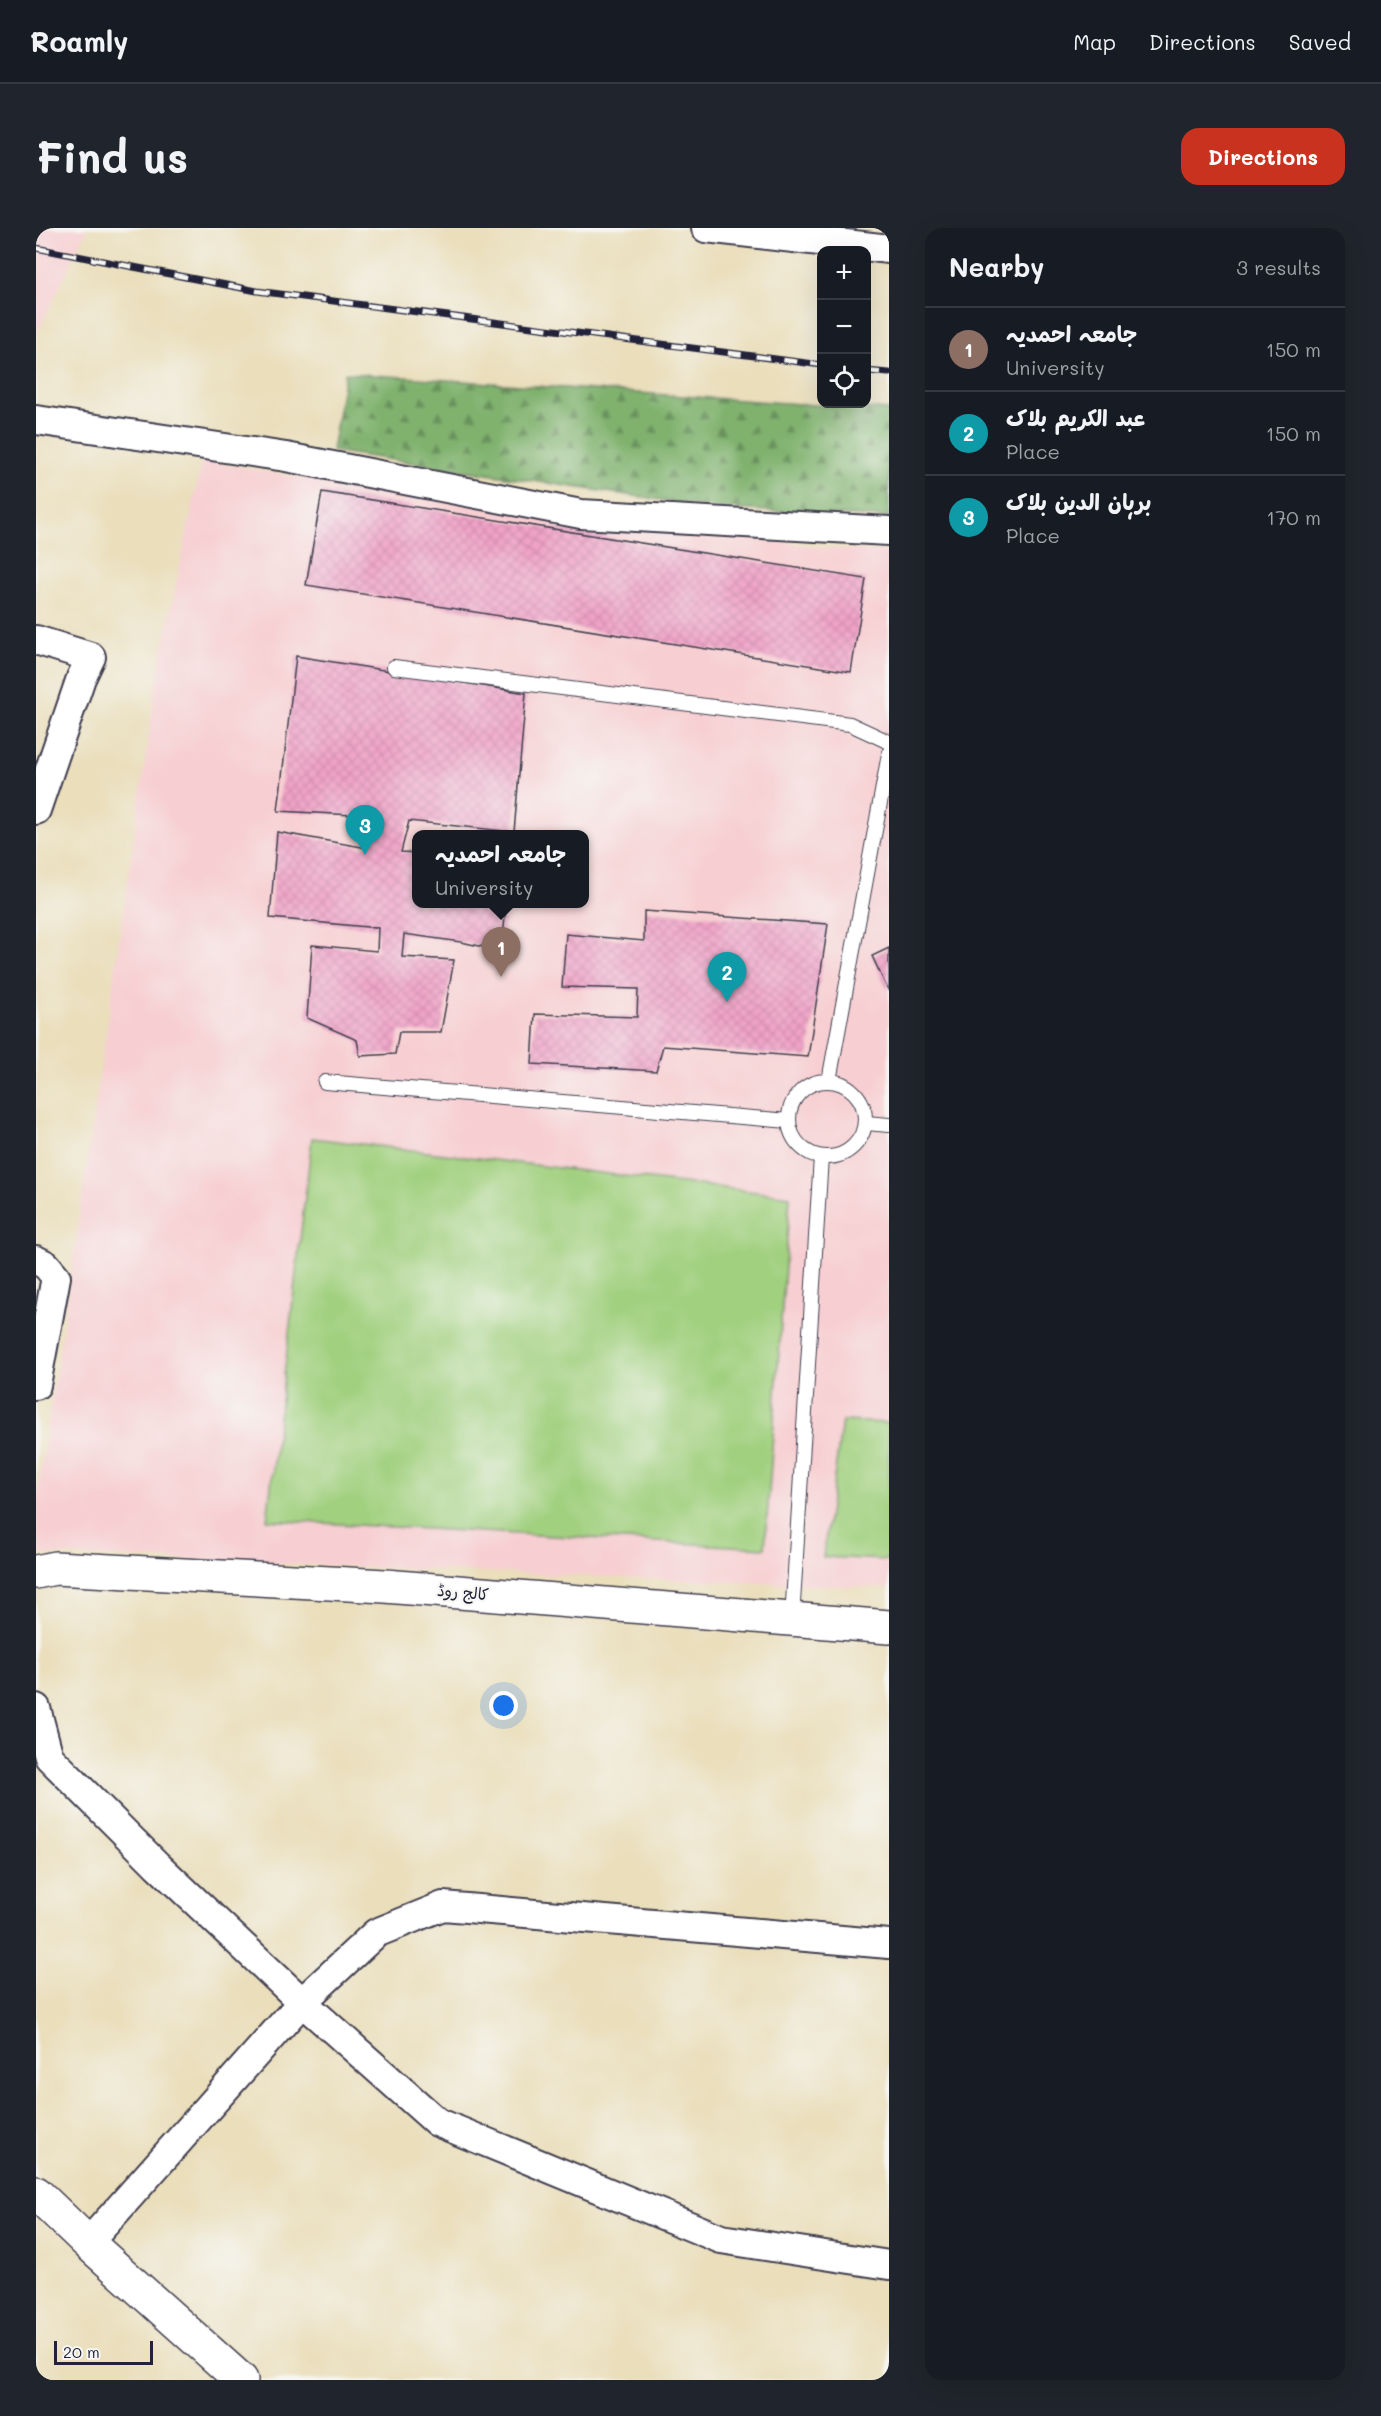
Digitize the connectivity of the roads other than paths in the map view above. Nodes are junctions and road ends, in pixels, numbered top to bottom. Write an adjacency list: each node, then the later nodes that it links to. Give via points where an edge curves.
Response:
1 (706, 228): 2 (street)
2 (889, 249)
3 (36, 420): 4 (street, via 286,457 581,514)
4 (889, 531)
5 (36, 640): 9 (street, via 91,657)
6 (394, 667): 7 (lane, via 850,724)
7 (889, 741)
8 (889, 754): 10 (lane)
9 (36, 810)
10 (829, 1081): 12 (lane, via 805,1088 796,1098); 13 (lane, via 841,1083 860,1099)
11 (325, 1082): 12 (lane)
12 (789, 1121): 15 (lane, via 799,1144)
13 (866, 1123): 14 (lane); 15 (lane, via 855,1145 845,1153)
14 (889, 1125)
15 (821, 1157): 19 (lane)
16 (36, 1260): 17 (street, via 56,1277)
17 (36, 1385)
18 (36, 1572): 19 (main road, کالج روڈ, via 55,1568 373,1585)
19 (792, 1619): 20 (main road, کالج روڈ)
20 (889, 1627)
21 (36, 1708): 23 (street, via 49,1757)
22 (889, 1944): 23 (street, via 442,1906 375,1933)
23 (302, 2002): 25 (street); 26 (street, via 437,2122 722,2239)
24 (36, 2193): 25 (main road)
25 (88, 2243): 27 (main road)
26 (889, 2265)
27 (241, 2380)

